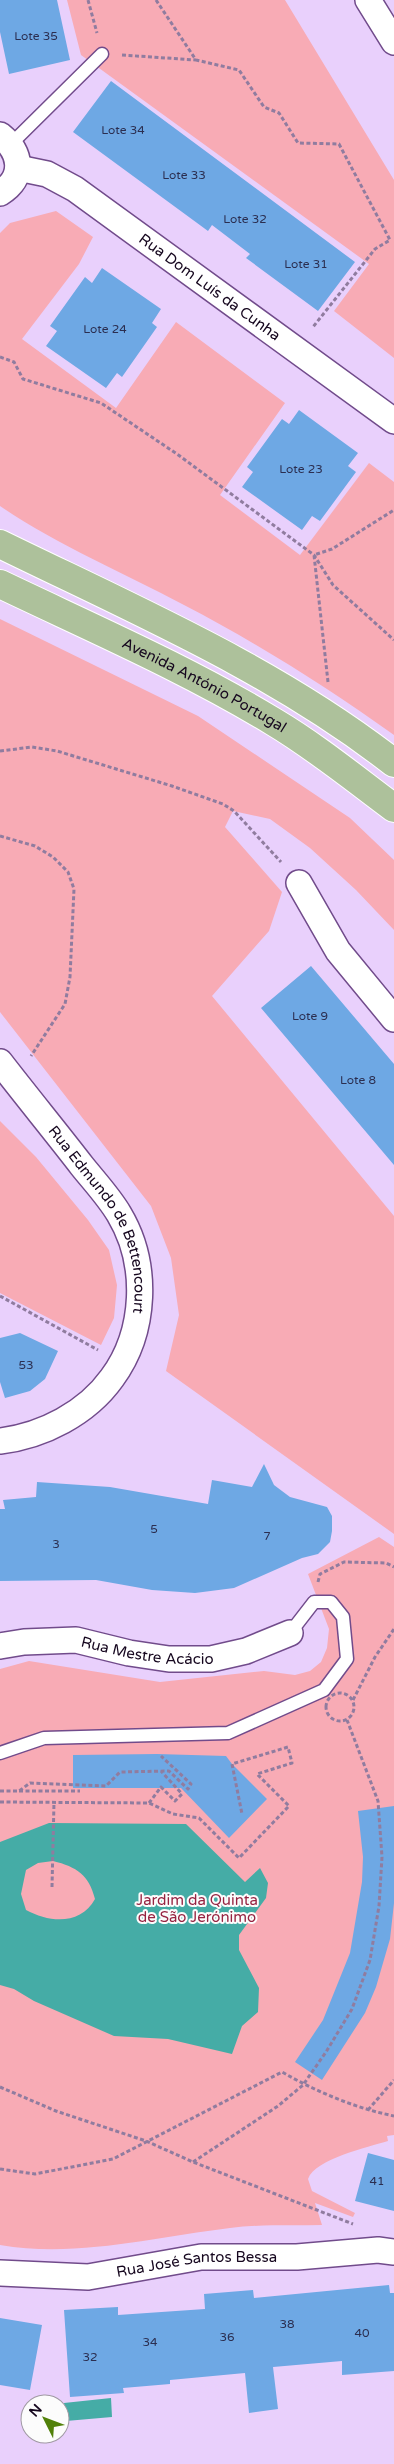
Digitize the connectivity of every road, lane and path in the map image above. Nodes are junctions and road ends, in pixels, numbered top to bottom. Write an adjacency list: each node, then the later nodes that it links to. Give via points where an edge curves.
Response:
1 (88, 0): 5 (path)
2 (156, 0): 6 (path)
3 (368, 0): 4 (street)
4 (394, 42)
5 (102, 54): 6 (path); 7 (lane)
6 (196, 60): 9 (path, via 238,70 264,107 279,113 298,143 339,144)
7 (10, 149): 8 (street, via 11,183); 10 (street, Rua Dom Luís da Cunha, via 75,189)
8 (0, 193)
9 (392, 239): 10 (path, via 375,249)
10 (297, 348): 12 (street, Rua Dom Luís da Cunha)
11 (0, 357): 15 (path, via 14,362 23,379 101,402)
12 (394, 421)
13 (394, 510): 15 (path, via 332,549)
14 (0, 544): 20 (main road, via 245,666 310,704)
15 (314, 555): 17 (path, via 333,585); 18 (path)
16 (0, 584): 21 (main road, Avenida António Portugal, via 152,656 267,718)
17 (394, 640)
18 (327, 687)
19 (0, 751): 23 (path, via 32,747 57,751 223,804 234,811)
20 (394, 763)
21 (394, 808)
22 (0, 836): 25 (path, via 35,846 52,857 68,872 74,889 70,977 65,1004 33,1054)
23 (299, 883): 24 (street, via 338,951)
24 (394, 1019)
25 (3, 1066): 27 (street, Rua Edmundo de Bettencourt, via 119,1214 133,1247 140,1288 139,1306 137,1326)
26 (0, 1296): 27 (path)
27 (122, 1364): 28 (street, Rua Edmundo de Bettencourt, via 102,1392 76,1414 50,1427)
28 (0, 1441)
29 (344, 1562): 30 (path, via 386,1563)
30 (394, 1567)
31 (394, 1629): 35 (path)
32 (290, 1633): 33 (street, Rua Mestre Acácio, via 246,1651 211,1659 169,1659 76,1640); 38 (lane, via 314,1602 331,1602 343,1617 347,1659 324,1690 228,1733 44,1738)
33 (0, 1646)
34 (348, 1695): 35 (path)
35 (353, 1700): 36 (path, via 354,1711)
36 (347, 1720): 37 (path); 50 (path, via 378,1801 382,1857 379,1906 370,1960 352,2009)
37 (334, 1721)
38 (0, 1753)
39 (159, 1754): 40 (path, via 191,1784 188,1789 168,1771)
40 (161, 1771): 42 (path, via 120,1772 106,1786 30,1783); 46 (path, via 182,1794 175,1801 161,1787)
41 (0, 1791): 42 (path)
42 (18, 1791): 43 (path)
43 (80, 1792)
44 (0, 1802): 45 (path)
45 (54, 1802): 46 (path); 48 (path)
46 (149, 1803): 47 (path, via 173,1814 199,1818 239,1858 289,1806 257,1774 292,1762 288,1748 232,1764)
47 (242, 1814)
48 (52, 1887)
49 (394, 2080): 52 (path)
50 (303, 2084): 52 (path); 54 (path, via 282,2072); 55 (path, via 278,2106)
51 (0, 2087): 54 (path, via 56,2111)
52 (368, 2110): 53 (path)
53 (394, 2116)
54 (146, 2141): 55 (path); 56 (path, via 113,2160 34,2174)
55 (193, 2162): 57 (path)
56 (0, 2169)
57 (350, 2222)
58 (394, 2252): 59 (street, Rua José Santos Bessa, via 201,2257 88,2277)
59 (0, 2273)

